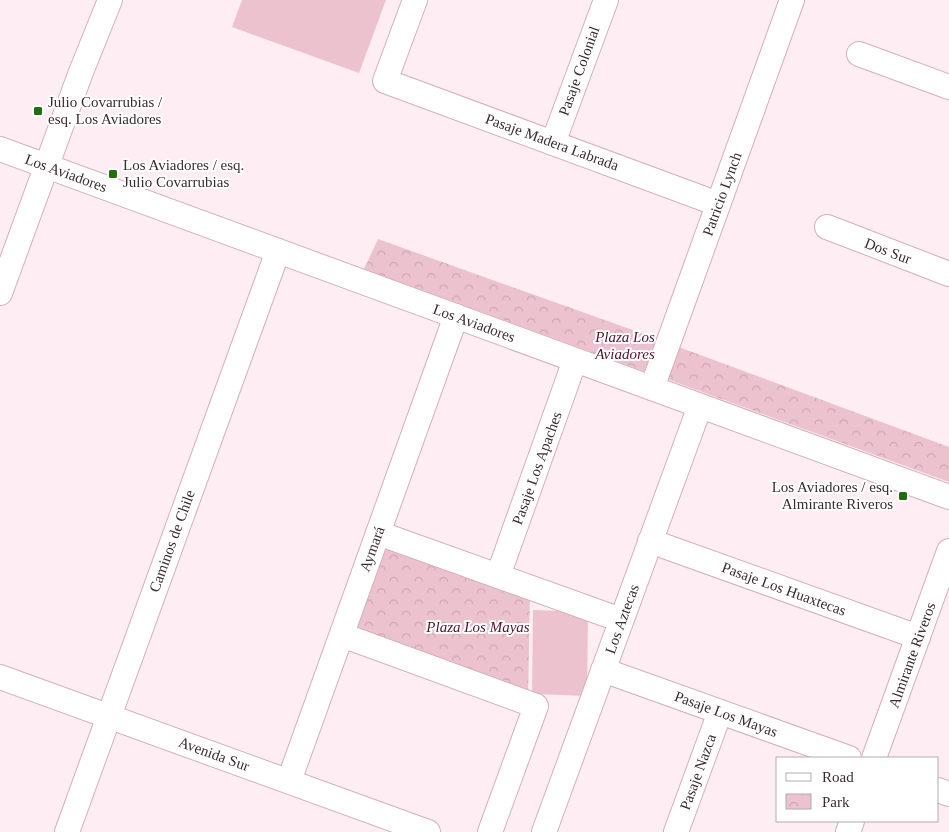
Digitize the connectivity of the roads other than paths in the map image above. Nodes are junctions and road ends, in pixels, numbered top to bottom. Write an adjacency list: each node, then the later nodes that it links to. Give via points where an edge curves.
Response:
1 (110, 0): 9 (street)
2 (415, 0): 7 (street, Pasaje Madera Labrada, via 385,82)
3 (606, 0): 7 (street, Pasaje Colonial)
4 (792, 0): 10 (street, Patricio Lynch)
5 (859, 54): 6 (street)
6 (949, 87)
7 (553, 143): 10 (street, Pasaje Madera Labrada)
8 (0, 149): 9 (street, Los Aviadores)
9 (46, 166): 12 (street, Los Aviadores); 14 (street)
10 (718, 204): 17 (street, Patricio Lynch)
11 (827, 227): 13 (street, Dos Sur)
12 (278, 251): 15 (street, Los Aviadores); 30 (street, Caminos de Chile)
13 (949, 274)
14 (0, 293)
15 (456, 316): 16 (street, Los Aviadores); 20 (street, Aymará)
16 (575, 360): 17 (street, Los Aviadores); 23 (street, Pasaje Los Apaches)
17 (652, 388): 18 (street, Los Aviadores)
18 (700, 406): 19 (street, Los Aviadores); 21 (street, Los Aztecas)
19 (949, 497)
20 (378, 533): 23 (street); 25 (street, Aymará)
21 (650, 541): 24 (street, Los Aztecas); 26 (street, Pasaje Los Huaxtecas)
22 (949, 552): 26 (street, Almirante Riveros)
23 (498, 576): 24 (street)
24 (621, 620): 27 (street, Los Aztecas)
25 (342, 635): 33 (street, Aymará); 37 (street, via 536,706)
26 (918, 636): 32 (street, Almirante Riveros)
27 (603, 670): 29 (street, Pasaje Los Mayas); 38 (street, Los Aztecas)
28 (0, 677): 30 (street, Avenida Sur)
29 (720, 712): 31 (street, Pasaje Los Mayas); 39 (street, Pasaje Nazca)
30 (109, 716): 33 (street, Avenida Sur); 35 (street, Caminos de Chile)
31 (846, 757)
32 (874, 757)
33 (289, 782): 34 (street, Avenida Sur)
34 (380, 824): 36 (street, Avenida Sur)
35 (67, 832)
36 (428, 832)
37 (490, 832)
38 (544, 832)
39 (676, 832)

